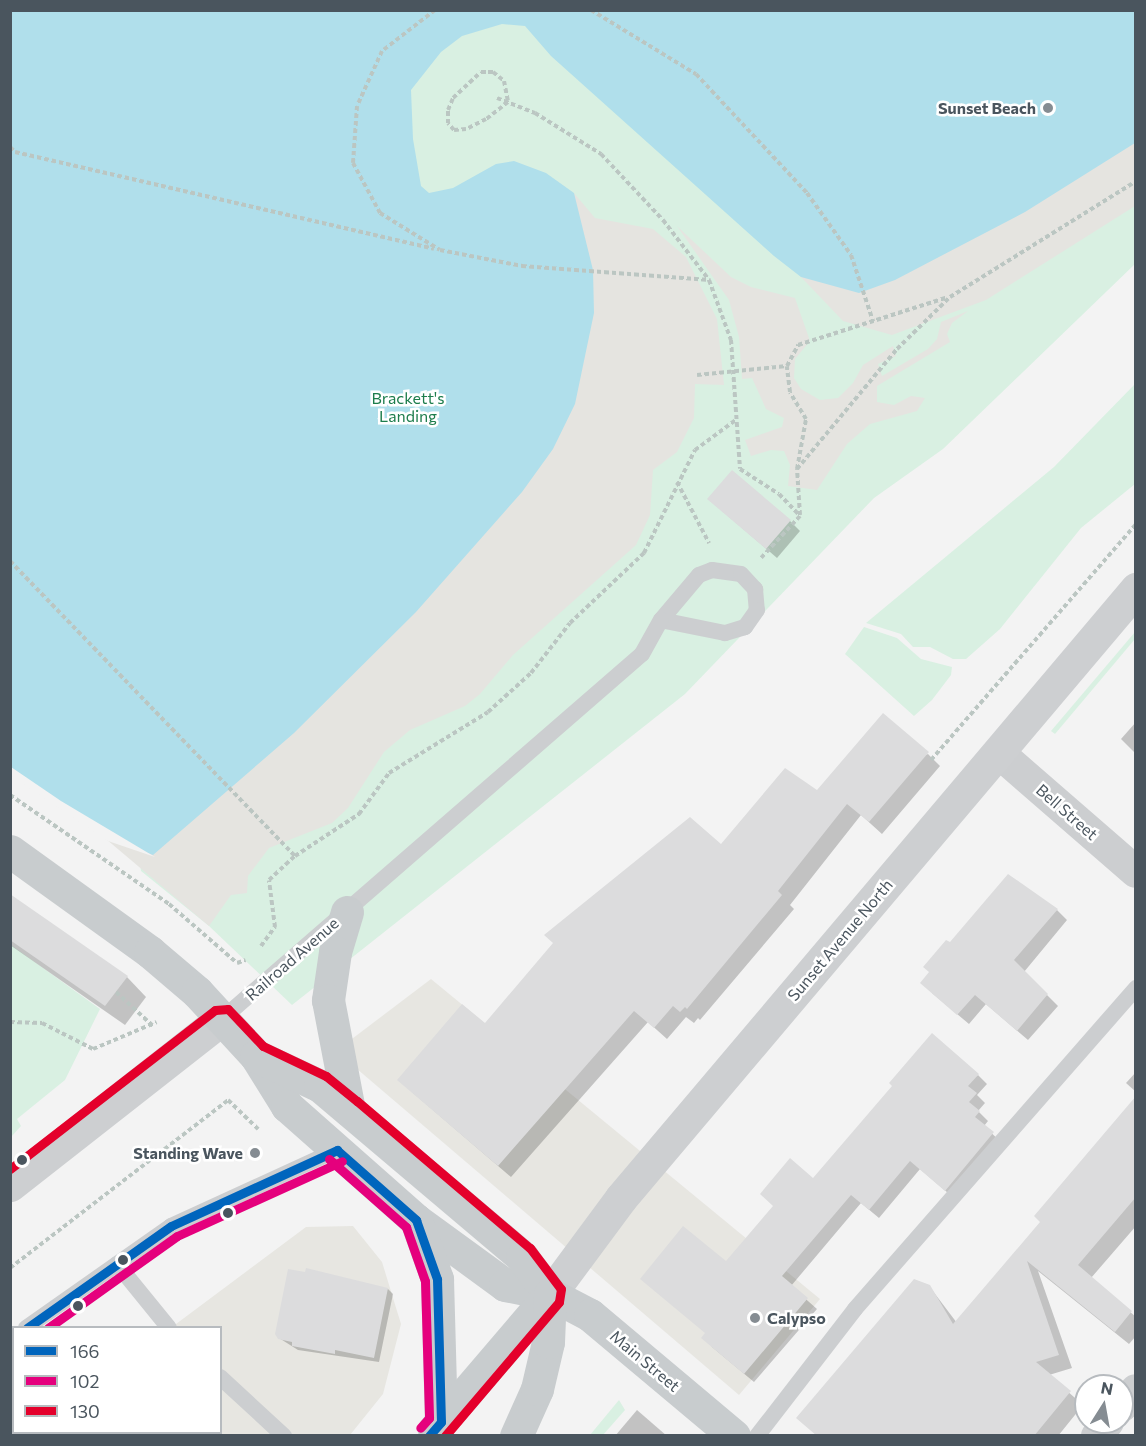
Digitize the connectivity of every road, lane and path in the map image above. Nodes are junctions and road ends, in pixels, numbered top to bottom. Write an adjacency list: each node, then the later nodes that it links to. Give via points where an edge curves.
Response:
1 (435, 10): 7 (path, via 382,51 357,106 353,163 380,213)
2 (591, 10): 10 (path, via 696,74 807,193 851,255)
3 (497, 98): 4 (path)
4 (508, 102): 4 (path, via 504,81 493,72 481,72 453,98 448,123 454,130 466,129); 8 (path, via 535,113 601,154 663,220)
5 (10, 147): 7 (path, via 15,152)
6 (1136, 182): 9 (path)
7 (440, 250): 8 (path, via 522,266)
8 (709, 280): 12 (path, via 731,340)
9 (950, 297): 10 (path); 15 (path, via 897,349)
10 (873, 321): 11 (path, via 798,345)
11 (787, 366): 12 (path); 15 (path, via 790,392 806,419)
12 (733, 372): 13 (path); 14 (path)
13 (697, 375)
14 (737, 419): 16 (path, via 695,450); 17 (path, via 740,469 779,494)
15 (797, 470): 17 (path)
16 (677, 482): 20 (path); 28 (path, via 644,553 570,623 531,673 488,712 389,773 359,814)
17 (800, 516): 21 (path, via 762,555)
18 (1136, 524): 25 (path)
19 (10, 561): 28 (path)
20 (722, 571): 21 (lane, via 741,574); 23 (lane, Railroad Avenue, via 699,575)
21 (755, 588): 23 (lane, via 758,599 753,619 736,631 725,633)
22 (1136, 589): 24 (street, Sunset Avenue North)
23 (661, 620): 30 (lane, Railroad Avenue, via 642,654)
24 (999, 753): 29 (street, Bell Street); 47 (street, Sunset Avenue North, via 621,1198)
25 (930, 760)
26 (10, 795): 32 (path, via 169,904 237,963)
27 (10, 851): 35 (main road, Main Street, via 150,952)
28 (295, 856): 31 (path, via 269,880 275,927)
29 (1136, 872)
30 (347, 912): 35 (lane, Railroad Avenue); 40 (main road, via 328,1000)
31 (258, 950)
32 (252, 958)
33 (1136, 988): 55 (lane, via 855,1310)
34 (116, 992): 37 (path)
35 (222, 1019): 39 (main road, Main Street); 43 (street, Railroad Avenue)
36 (10, 1022): 37 (path, via 42,1023 93,1049)
37 (152, 1025): 38 (path)
38 (162, 1030)
39 (256, 1056): 40 (main road, Main Street, via 320,1086); 42 (main road, Main Street, via 287,1106)
40 (349, 1110): 47 (main road, Main Street, via 522,1257)
41 (264, 1135): 46 (path, via 228,1100)
42 (337, 1150): 44 (main road, Main Street); 45 (lane, via 171,1226)
43 (10, 1185)
44 (416, 1220): 47 (main road, Main Street, via 505,1286); 51 (main road, via 436,1279)
45 (117, 1264): 48 (lane); 49 (lane)
46 (10, 1268)
47 (550, 1294): 51 (main road); 53 (main road, via 548,1342 537,1389); 54 (main road, Main Street, via 590,1315)
48 (29, 1326)
49 (167, 1326)
50 (222, 1379): 52 (lane)
51 (435, 1429)
52 (284, 1436)
53 (516, 1436)
54 (734, 1436)
55 (757, 1436)

